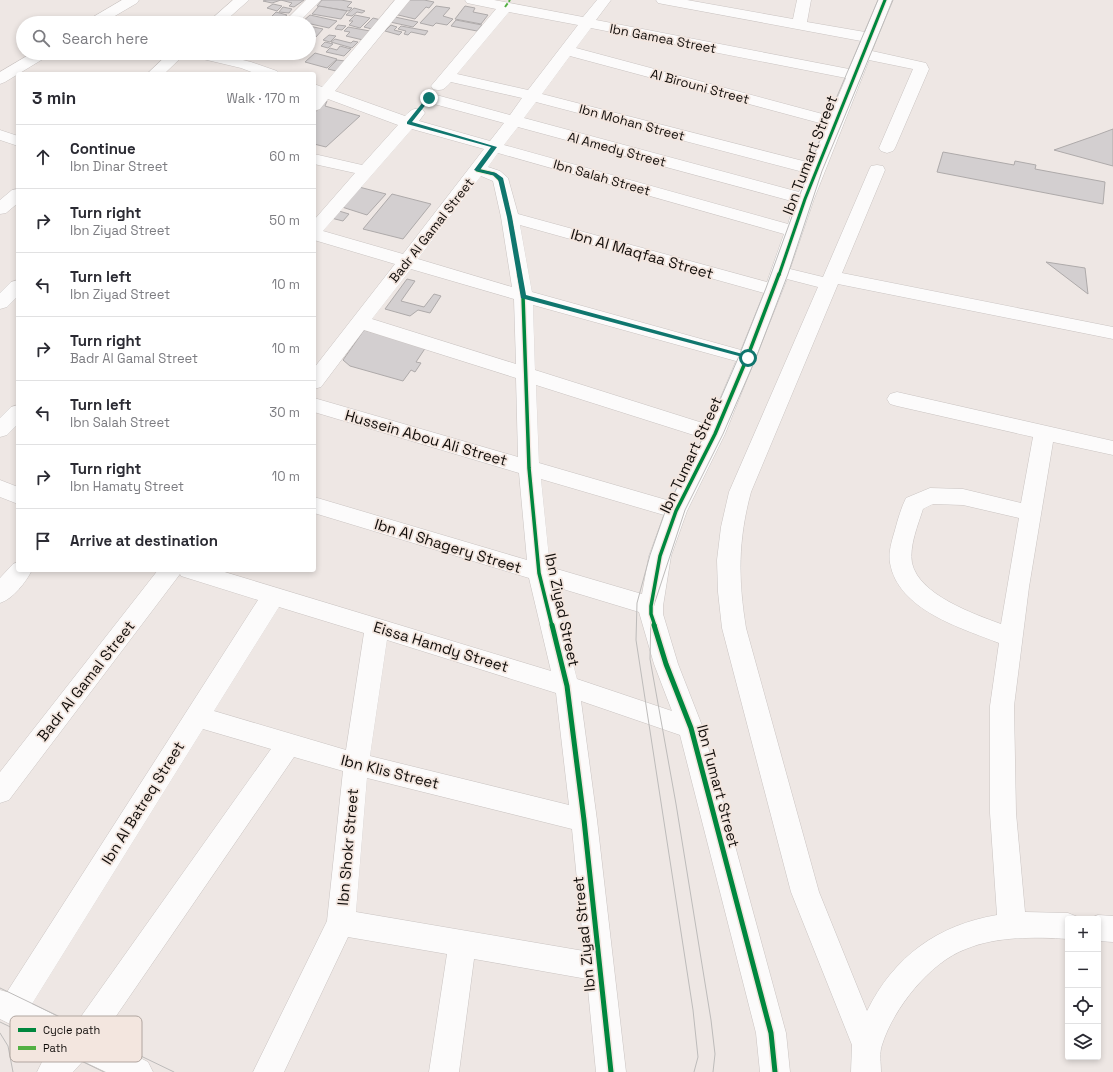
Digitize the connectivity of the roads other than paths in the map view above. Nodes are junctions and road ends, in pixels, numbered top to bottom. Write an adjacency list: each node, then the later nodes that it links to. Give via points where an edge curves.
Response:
1 (132, 0): 13 (street)
2 (242, 0): 14 (street)
3 (314, 0): 15 (street)
4 (403, 0): 30 (street)
5 (472, 0): 11 (street, Ibn Gamea Street)
6 (604, 0): 16 (street, Badr Al Gamal Street)
7 (663, 0): 10 (street)
8 (804, 0): 17 (street)
9 (885, 0): 18 (street, Ibn Tumart Street)
10 (681, 2): 12 (street)
11 (505, 6): 16 (street, Ibn Gamea Street); 29 (street)
12 (738, 7): 17 (street)
13 (105, 16)
14 (223, 16)
15 (297, 16)
16 (586, 22): 19 (street, Badr Al Gamal Street); 28 (street, Ibn Gamea Street)
17 (798, 24): 18 (street)
18 (867, 46): 28 (street, Ibn Tumart Street); 40 (street, via 921,66)
19 (566, 50): 31 (street, Badr Al Gamal Street); 35 (street, Al Birouni Street)
20 (32, 60): 27 (street)
21 (172, 60): 25 (street)
22 (215, 60): 24 (street)
23 (251, 60): 24 (street)
24 (241, 69): 26 (street)
25 (157, 72)
26 (260, 72)
27 (10, 75)
28 (854, 75): 35 (street, Ibn Tumart Street)
29 (447, 76): 31 (street, Ibn Mohan Street); 32 (street)
30 (320, 91): 33 (street); 36 (street, Ibn Salah Street)
31 (532, 96): 34 (street, Badr Al Gamal Street); 43 (street, Ibn Mohan Street)
32 (429, 98): 34 (street, Al Amedy Street); 36 (street)
33 (316, 101)
34 (514, 120): 39 (street, Badr Al Gamal Street); 47 (street, Al Amedy Street)
35 (835, 122): 43 (street, Ibn Tumart Street)
36 (409, 123): 39 (street, Ibn Salah Street); 45 (street)
37 (0, 135): 38 (street)
38 (16, 140)
39 (494, 147): 42 (street, Badr Al Gamal Street); 51 (street, Ibn Salah Street)
40 (887, 148)
41 (316, 159): 45 (street)
42 (477, 170): 49 (street, Ibn Ziyad Street, via 500,178); 53 (street, Badr Al Gamal Street)
43 (817, 170): 47 (street, Ibn Tumart Street)
44 (878, 170): 55 (street)
45 (366, 171): 50 (street)
46 (16, 196): 48 (street)
47 (805, 199): 51 (street, Ibn Tumart Street)
48 (0, 210)
49 (510, 217): 54 (street, Ibn Al Maqfaa Street); 56 (street, Ibn Ziyad Street)
50 (316, 231)
51 (794, 231): 54 (street, Ibn Tumart Street)
52 (316, 234): 53 (street)
53 (406, 262): 56 (street); 57 (street, Badr Al Gamal Street)
54 (777, 281): 55 (street, Ibn Al Maqfaa Street); 59 (street, Ibn Tumart Street)
55 (830, 281): 58 (street, Ibn Al Maqfaa Street); 101 (street, via 740,492 728,540 728,596 734,628 805,892)
56 (523, 296): 59 (street); 60 (street, Ibn Ziyad Street)
57 (360, 322): 60 (street); 61 (street, Badr Al Gamal Street)
58 (1113, 333)
59 (748, 358): 67 (street, Ibn Tumart Street)
60 (525, 374): 67 (street); 69 (street, Ibn Ziyad Street)
61 (316, 379)
62 (897, 399): 66 (street)
63 (316, 406): 69 (street, Hussein Abou Ali Street)
64 (16, 414): 65 (street)
65 (0, 430)
66 (1044, 432): 68 (street); 74 (street)
67 (715, 434): 73 (street, Ibn Tumart Street)
68 (1113, 448)
69 (529, 468): 73 (street, Hussein Abou Ali Street); 78 (street, Ibn Ziyad Street)
70 (0, 488): 71 (street)
71 (16, 495)
72 (316, 506): 78 (street, Ibn Al Shagery Street)
73 (676, 511): 81 (street, Ibn Tumart Street, via 660,556)
74 (1030, 513): 83 (street); 83 (street, via 963,497 930,496 914,504 904,534 901,563 907,580 924,597 952,613)
75 (19, 572): 79 (street)
76 (169, 572): 89 (street, Badr Al Gamal Street)
77 (195, 572): 80 (street, Eissa Hamdy Street)
78 (539, 573): 81 (street, Ibn Al Shagery Street); 84 (street, Ibn Ziyad Street)
79 (0, 594)
80 (273, 596): 82 (street, Eissa Hamdy Street); 85 (street, Ibn Al Batreq Street)
81 (651, 606): 86 (street, Ibn Tumart Street, via 651,614 666,664)
82 (377, 628): 84 (street, Eissa Hamdy Street); 88 (street, Ibn Shokr Street)
83 (1011, 638): 93 (street, via 1002,706 1003,813)
84 (567, 686): 86 (street, Eissa Hamdy Street); 90 (street, Ibn Ziyad Street)
85 (198, 717): 87 (street, Ibn Klis Street); 98 (street, Ibn Al Batreq Street)
86 (691, 728): 109 (street, Ibn Tumart Street, via 771,1032)
87 (289, 744): 88 (street, Ibn Klis Street); 100 (street)
88 (356, 764): 90 (street, Ibn Klis Street); 91 (street, Ibn Shokr Street)
89 (0, 792)
90 (584, 820): 97 (street, Ibn Ziyad Street)
91 (341, 923): 96 (street, Ibn Shokr Street); 106 (street, Ibn Shokr Street)
92 (1065, 926): 93 (street)
93 (1012, 927): 101 (street, via 985,930 959,938 936,951 896,990 879,1015)
94 (1101, 928): 95 (street)
95 (1113, 929)
96 (462, 944): 97 (street, Ibn Shokr Street); 107 (street)
97 (599, 967): 108 (street, Ibn Ziyad Street)
98 (6, 1007): 99 (street)
99 (24, 1016)
100 (99, 1016)
101 (867, 1045): 110 (street)
102 (62, 1062): 104 (street)
103 (118, 1062): 105 (street)
104 (52, 1072)
105 (138, 1072)
106 (268, 1072)
107 (444, 1072)
108 (611, 1072)
109 (775, 1072)
110 (866, 1072)

